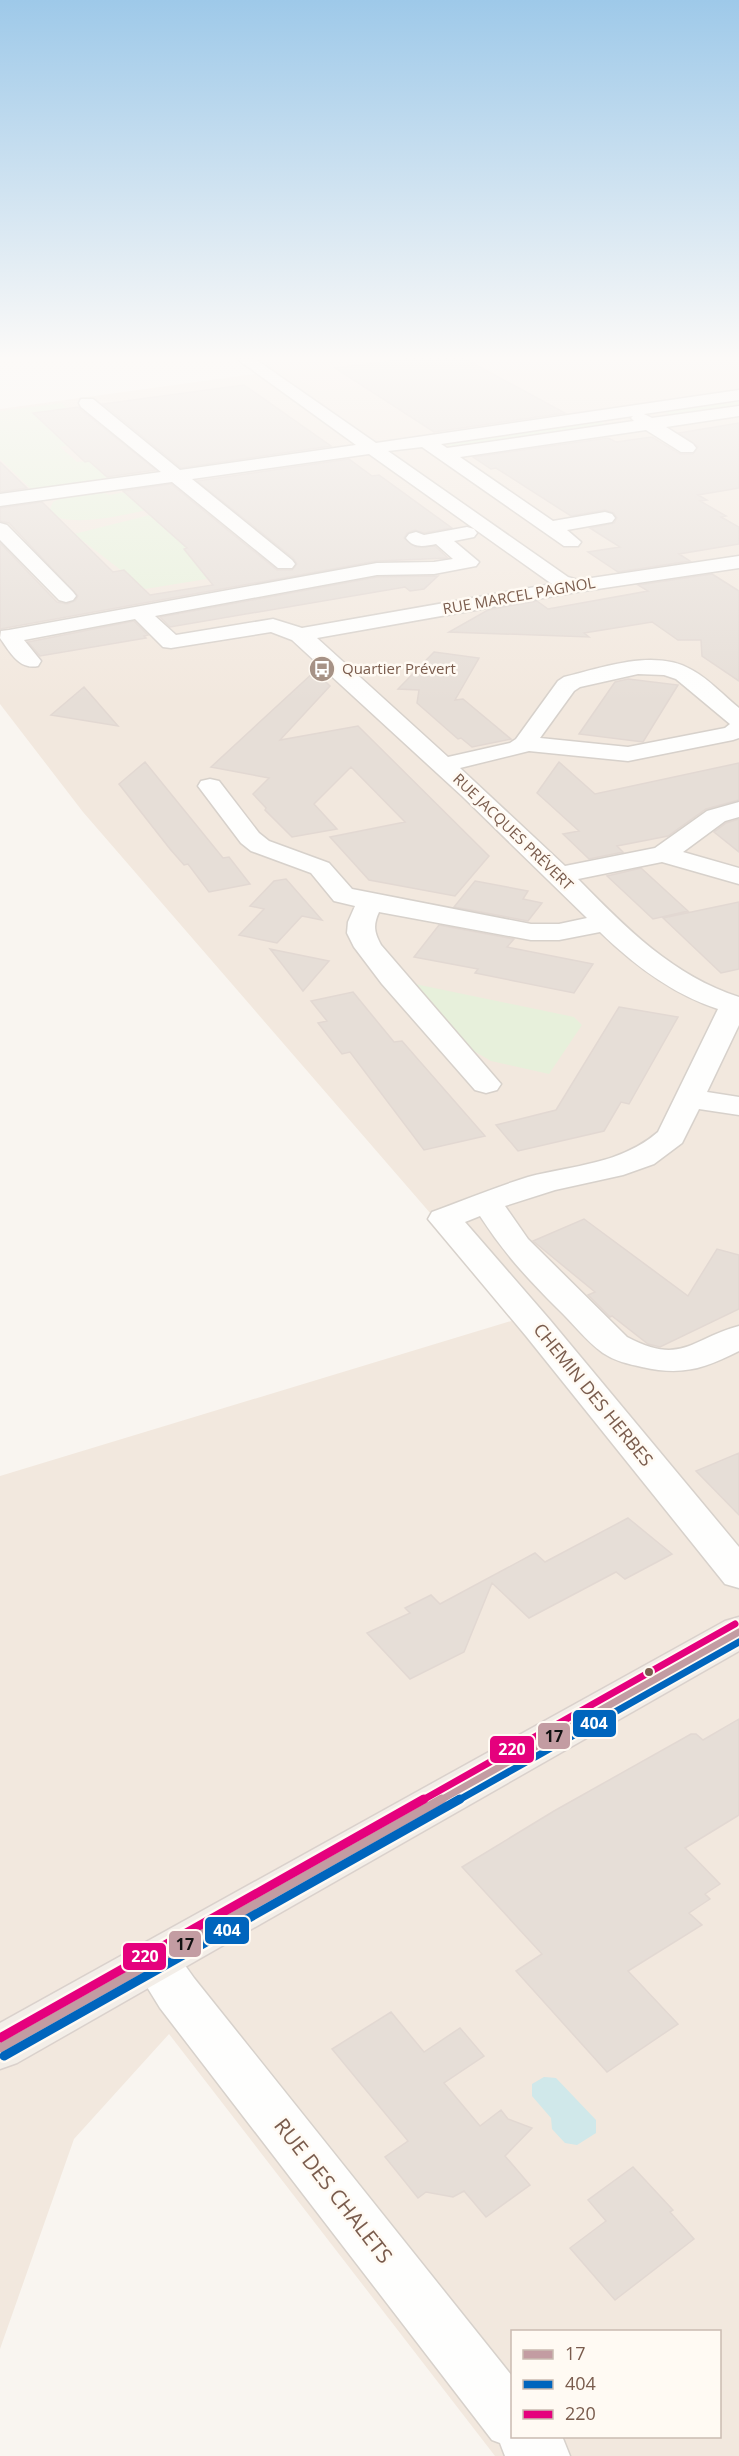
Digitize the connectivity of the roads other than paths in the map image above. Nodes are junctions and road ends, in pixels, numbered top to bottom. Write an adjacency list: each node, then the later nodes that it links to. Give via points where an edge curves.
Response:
1 (176, 474): 5 (street)
2 (196, 474): 5 (street)
3 (408, 474): 10 (street)
4 (472, 474): 9 (street)
5 (179, 476): 6 (street, via 39,504); 15 (street)
6 (0, 500)
7 (605, 518): 9 (street)
8 (4, 523): 19 (street)
9 (550, 527): 12 (street)
10 (486, 530): 11 (street, via 421,541); 18 (street, via 561,581)
11 (416, 538)
12 (571, 542)
13 (446, 544): 20 (street, via 468,562 377,569)
14 (307, 560): 15 (street)
15 (285, 564): 17 (street)
16 (737, 564): 18 (street, RUE MARCEL PAGNOL)
17 (254, 568)
18 (577, 586): 21 (street, RUE MARCEL PAGNOL)
19 (66, 596)
20 (138, 611): 21 (street, via 171,642 273,625); 22 (street, via 9,636)
21 (300, 635): 26 (street, RUE JACQUES PRÉVERT)
22 (30, 661)
23 (739, 720): 25 (street, via 678,671 653,666 572,682)
24 (739, 728): 25 (street, via 733,733 628,754)
25 (524, 744): 26 (street, via 507,752)
26 (443, 765): 30 (street, RUE JACQUES PRÉVERT)
27 (210, 786): 32 (street, via 260,846 320,868 344,895)
28 (739, 809): 29 (street, via 716,816)
29 (663, 854): 30 (street); 31 (street)
30 (558, 875): 33 (street, RUE JACQUES PRÉVERT)
31 (739, 876)
32 (370, 902): 33 (street, via 531,932 559,932); 35 (street, via 361,922 368,947)
33 (604, 923): 34 (street, RUE JACQUES PRÉVERT, via 665,974 701,993)
34 (737, 1005): 36 (street)
35 (486, 1084)
36 (689, 1098): 37 (street); 38 (street, via 671,1136 658,1150 641,1159 547,1182)
37 (739, 1106)
38 (487, 1203): 39 (street, via 516,1246 615,1345 632,1354 682,1361); 40 (street, CHEMIN DES HERBES, via 444,1219 546,1337)
39 (739, 1337)
40 (739, 1574)
41 (739, 1632): 42 (main road)
42 (156, 1961): 43 (main road); 44 (street, RUE DES CHALETS)
43 (0, 2048)
44 (511, 2417)
45 (526, 2438): 46 (street)
46 (540, 2456)

